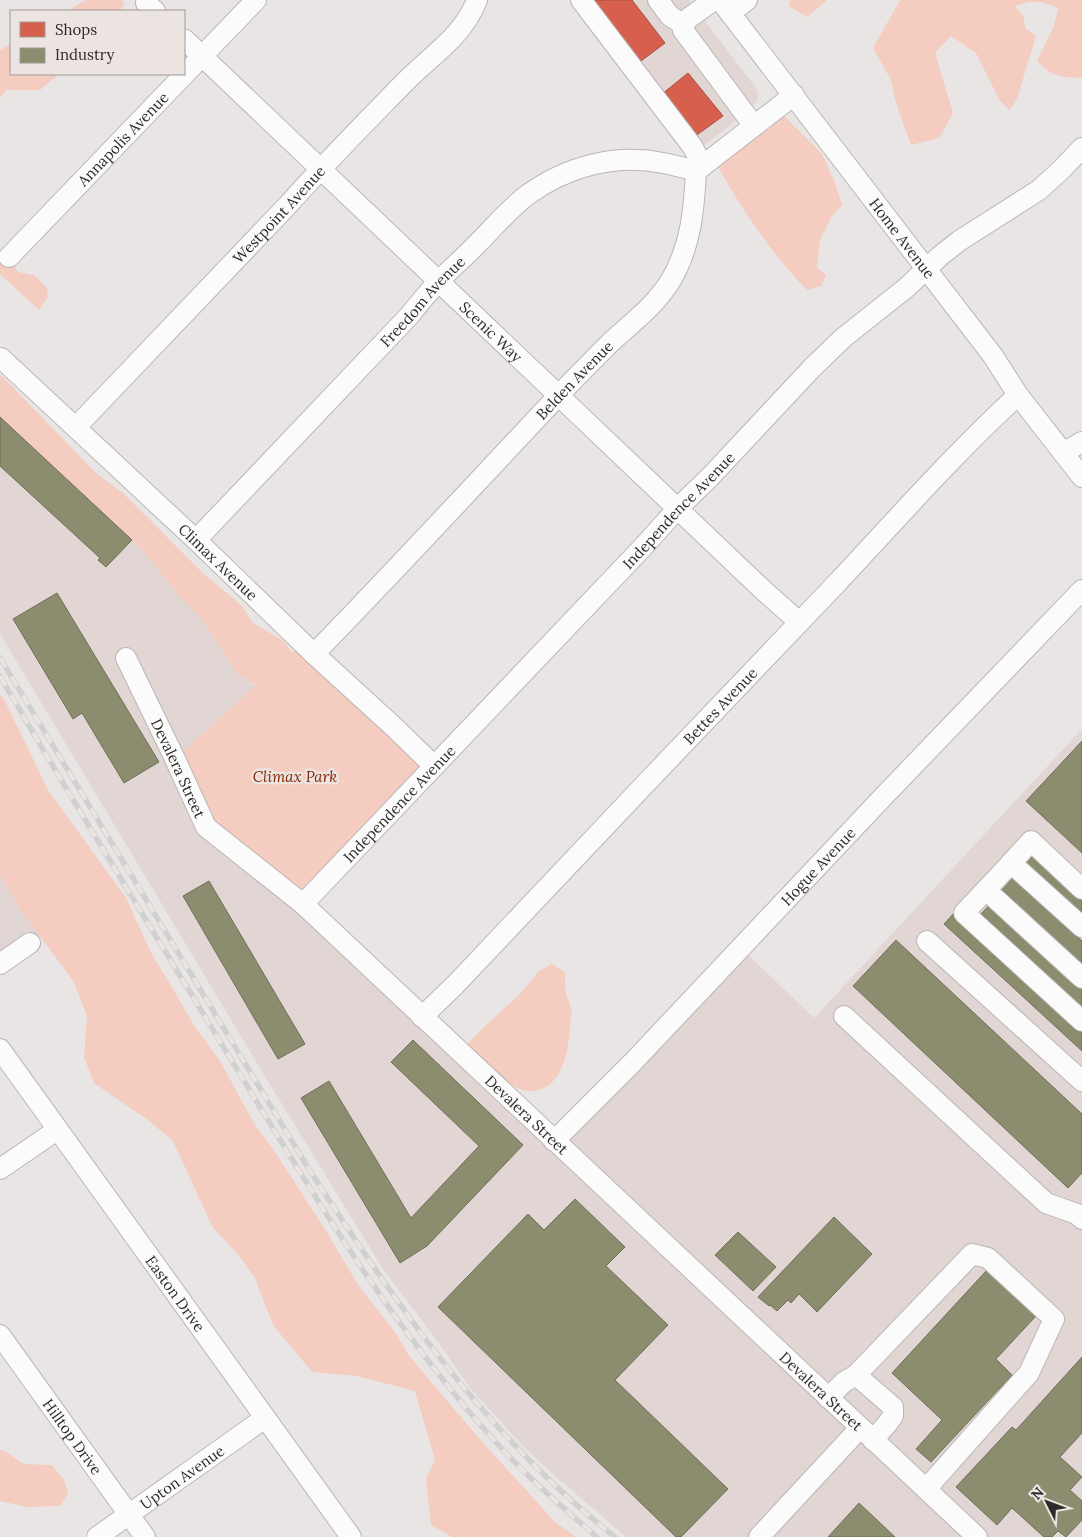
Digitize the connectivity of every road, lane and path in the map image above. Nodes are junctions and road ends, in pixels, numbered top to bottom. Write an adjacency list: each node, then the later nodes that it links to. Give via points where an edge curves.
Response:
1 (256, 0): 10 (street, Annapolis Avenue)
2 (477, 0): 16 (street, Westpoint Avenue, via 451,40)
3 (581, 0): 17 (street, via 692,146)
4 (658, 0): 8 (street, via 670,16)
5 (714, 0): 8 (street, via 686,20)
6 (747, 0): 7 (street)
7 (725, 7): 13 (street, Home Avenue)
8 (684, 25): 14 (street, via 683,30)
9 (185, 40): 10 (street, Scenic Way)
10 (202, 56): 11 (street, Annapolis Avenue); 16 (street, Scenic Way)
11 (185, 74)
12 (184, 75): 18 (street, Annapolis Avenue)
13 (794, 95): 14 (street); 19 (street, Home Avenue)
14 (754, 126): 17 (street)
15 (1082, 148): 19 (street, Independence Avenue, via 1039,190 959,241)
16 (320, 168): 20 (street, Scenic Way); 24 (street, Westpoint Avenue)
17 (700, 168): 20 (street, Freedom Avenue, via 631,160 602,162 562,174 525,197); 23 (street, Belden Avenue, via 689,239 670,280 644,314 611,342)
18 (9, 257)
19 (926, 269): 22 (street, Home Avenue, via 993,356); 28 (street, Independence Avenue, via 843,338)
20 (438, 282): 23 (street, Scenic Way); 29 (street, Freedom Avenue)
21 (0, 358): 24 (street, Climax Avenue)
22 (1018, 395): 26 (street, Home Avenue); 31 (street, Bettes Avenue, via 985,425)
23 (559, 396): 28 (street, Scenic Way); 32 (street, Belden Avenue)
24 (76, 427): 29 (street, Climax Avenue)
25 (1082, 442): 26 (street)
26 (1063, 453): 27 (street, Home Avenue)
27 (1082, 477)
28 (678, 508): 31 (street, Scenic Way); 34 (street, Independence Avenue)
29 (196, 540): 32 (street, Climax Avenue)
30 (1082, 590): 50 (street, Hogue Avenue)
31 (799, 622): 45 (street, Bettes Avenue)
32 (314, 654): 34 (street, Climax Avenue)
33 (126, 658): 38 (street, Devalera Street, via 206,827)
34 (434, 766): 38 (street, Independence Avenue)
35 (1010, 863): 36 (street, via 1031,840); 37 (street); 39 (street)
36 (1082, 889)
37 (986, 890): 43 (street); 46 (street, via 964,913)
38 (303, 904): 45 (street, Devalera Street)
39 (1082, 927)
40 (927, 941): 48 (street)
41 (30, 943): 42 (street)
42 (0, 964)
43 (1082, 978)
44 (844, 1016): 52 (street, via 1046,1203)
45 (422, 1017): 50 (street, Devalera Street)
46 (1082, 1021)
47 (0, 1049): 49 (street, Easton Drive)
48 (1082, 1081)
49 (57, 1130): 51 (street); 56 (street, Easton Drive)
50 (554, 1141): 55 (street, Devalera Street)
51 (0, 1169)
52 (1080, 1214)
53 (0, 1335): 59 (street, Hilltop Drive)
54 (856, 1375): 55 (street); 57 (street, via 893,1407 893,1416 888,1424); 58 (street, via 972,1254 988,1258 1054,1319 1029,1373)
55 (828, 1398): 57 (street, Devalera Street)
56 (265, 1418): 59 (street, Upton Avenue); 62 (street, Easton Drive)
57 (867, 1434): 58 (street, Devalera Street); 63 (street)
58 (926, 1489): 64 (street, Devalera Street)
59 (128, 1514): 60 (street, Upton Avenue); 61 (street, Hilltop Drive)
60 (97, 1537)
61 (145, 1537)
62 (351, 1537)
63 (760, 1537)
64 (977, 1537)

